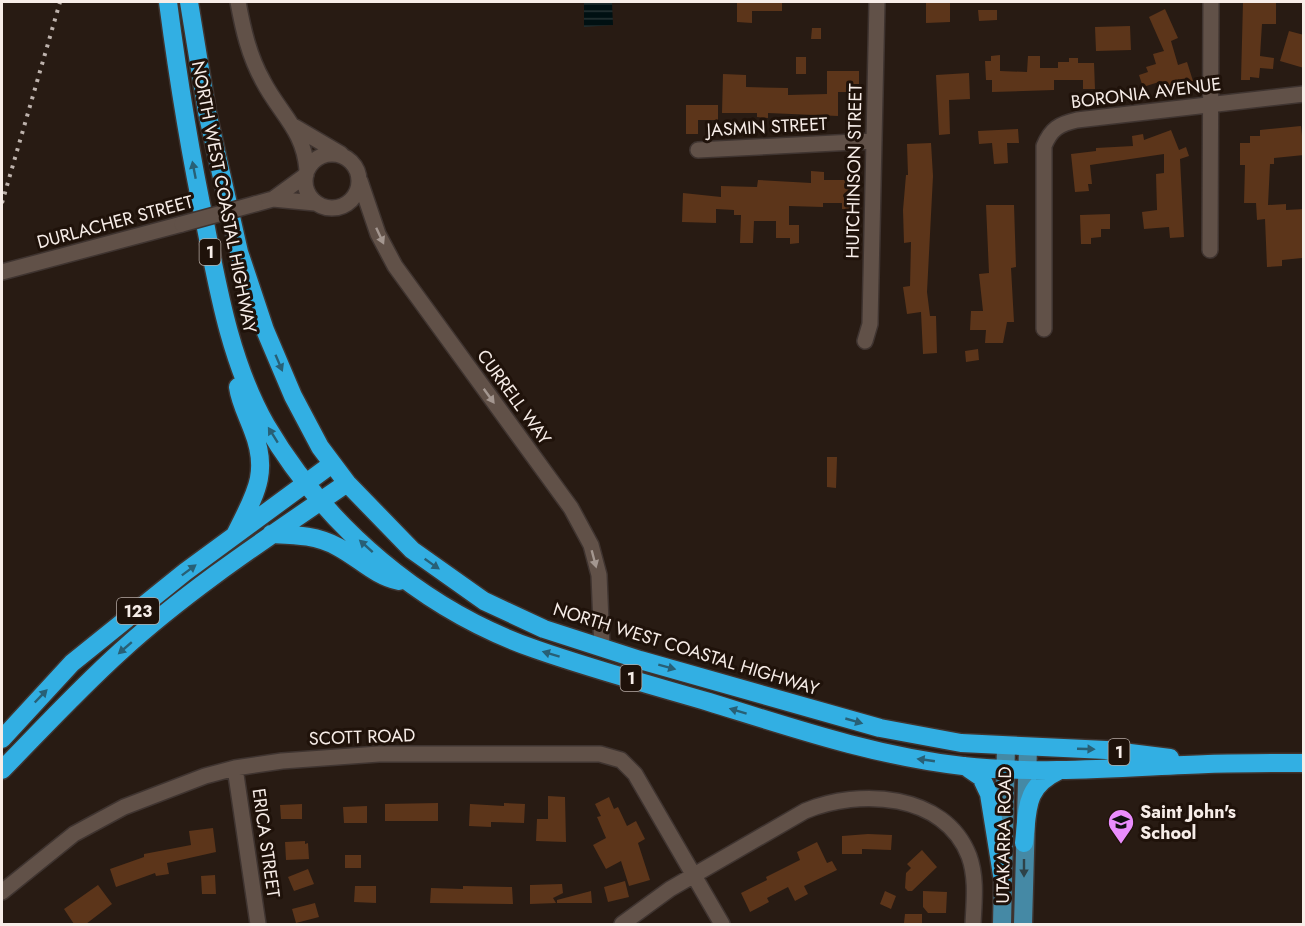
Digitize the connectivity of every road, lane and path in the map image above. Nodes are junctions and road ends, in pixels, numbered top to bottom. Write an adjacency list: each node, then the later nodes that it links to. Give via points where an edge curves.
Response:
1 (168, 2): 20 (highway, NORTH WEST COASTAL HIGHWAY / 1, one-way to 1, via 192,161)
2 (189, 2): 21 (highway, NORTH WEST COASTAL HIGHWAY / 1, one-way to 21, via 207,112 240,252 265,330 293,396)
3 (238, 2): 8 (street, via 256,68)
4 (877, 2): 9 (street, HUTCHINSON STREET)
5 (1211, 2): 7 (street)
6 (1304, 94): 7 (street, BORONIA AVENUE)
7 (1211, 104): 16 (street); 18 (street, BORONIA AVENUE, via 1077,120 1062,123 1049,132 1044,146)
8 (295, 127): 11 (street); 12 (street, via 303,145)
9 (874, 141): 10 (street, JASMIN STREET); 19 (street, HUTCHINSON STREET, via 870,324)
10 (698, 150)
11 (344, 156): 12 (street, via 321,156); 13 (street, via 355,166)
12 (306, 172): 14 (street, DURLACHER STREET); 15 (street, via 306,190)
13 (360, 181): 15 (street, via 356,196 344,206 329,209); 28 (street, CURRELL WAY, one-way to 28, via 378,234 395,266 571,508 591,545 600,591)
14 (273, 199): 15 (street, DURLACHER STREET); 17 (street, DURLACHER STREET, bridge)
15 (315, 202)
16 (1210, 250)
17 (2, 272)
18 (1044, 329)
19 (865, 341)
20 (234, 352): 22 (highway, NORTH WEST COASTAL HIGHWAY / 1, one-way to 20, via 265,423); 26 (highway, via 239,395 258,445 262,469 259,487)
21 (332, 464): 22 (highway, 123); 23 (highway, NORTH WEST COASTAL HIGHWAY / 1)
22 (307, 483): 24 (highway, NORTH WEST COASTAL HIGHWAY / 1); 26 (highway, 123)
23 (347, 483): 24 (highway, 123); 28 (highway, NORTH WEST COASTAL HIGHWAY / 1, one-way to 28, via 412,550 484,601 544,629)
24 (321, 501): 25 (highway, 123); 27 (highway, NORTH WEST COASTAL HIGHWAY / 1, one-way to 24)
25 (271, 534): 27 (highway, via 317,538 388,579); 37 (highway, 123, one-way to 37, via 121,651)
26 (234, 537): 29 (highway, 123, one-way to 26, via 72,663)
27 (406, 582): 34 (highway, NORTH WEST COASTAL HIGHWAY / 1, one-way to 27, via 885,754 532,648 469,621)
28 (602, 648): 30 (highway, NORTH WEST COASTAL HIGHWAY / 1, one-way to 30, via 880,728 930,739)
29 (2, 739)
30 (1006, 746): 31 (highway, NORTH WEST COASTAL HIGHWAY / 1); 36 (main road, UTAKARRA ROAD)
31 (1028, 747): 33 (highway, NORTH WEST COASTAL HIGHWAY / 1, one-way to 33, via 1106,750); 38 (main road, UTAKARRA ROAD)
32 (1304, 763): 33 (highway, NORTH WEST COASTAL HIGHWAY / 1)
33 (1210, 764): 39 (highway, NORTH WEST COASTAL HIGHWAY / 1)
34 (965, 766): 36 (highway, NORTH WEST COASTAL HIGHWAY / 1); 42 (highway, via 981,777 989,794)
35 (236, 768): 41 (street, SCOTT ROAD, via 282,760 379,754 600,754 621,760 635,774); 43 (street, SCOTT ROAD, via 124,807 74,834); 44 (street, ERICA STREET)
36 (1005, 768): 38 (highway, NORTH WEST COASTAL HIGHWAY / 1); 42 (main road, UTAKARRA ROAD)
37 (2, 770)
38 (1028, 770): 39 (highway, NORTH WEST COASTAL HIGHWAY / 1); 40 (main road, UTAKARRA ROAD)
39 (1059, 770): 40 (highway, via 1035,785 1029,799)
40 (1024, 843): 49 (main road, UTAKARRA ROAD, one-way to 49)
41 (694, 875): 45 (street); 46 (street, SCOTT ROAD); 47 (street, via 822,804 843,800 900,801 922,807 957,834 969,856 974,882)
42 (1002, 875): 48 (main road, UTAKARRA ROAD)
43 (2, 892)
44 (258, 924)
45 (622, 924)
46 (722, 924)
47 (973, 924)
48 (1002, 924)
49 (1023, 924)

